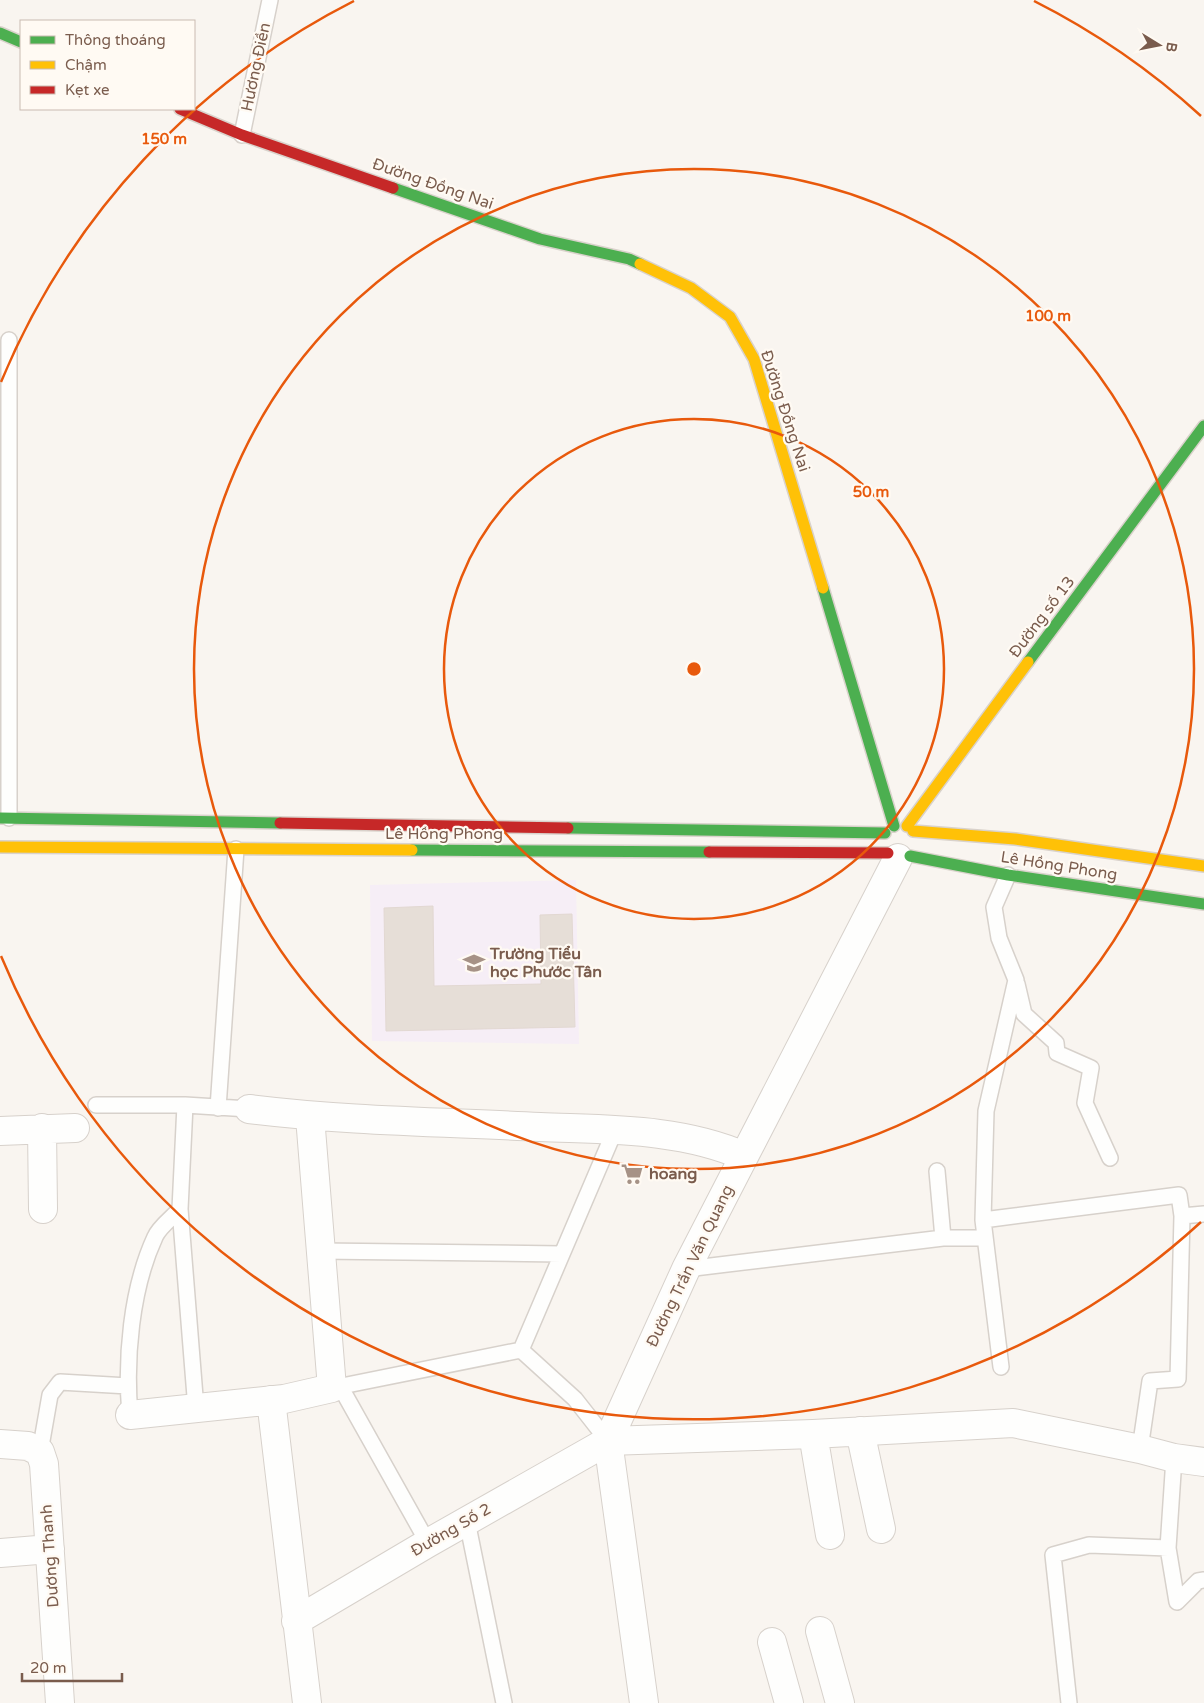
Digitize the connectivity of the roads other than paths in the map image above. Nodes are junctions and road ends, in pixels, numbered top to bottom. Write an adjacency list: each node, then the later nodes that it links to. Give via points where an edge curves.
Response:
1 (270, 0): 5 (lane, Hương Điền)
2 (0, 32): 3 (main road)
3 (20, 42)
4 (182, 110): 5 (main road, Đường Đồng Nai)
5 (242, 135): 9 (main road, Đường Đồng Nai, via 540,239 629,259 691,288 730,317 754,359)
6 (9, 340): 8 (lane)
7 (1204, 426): 10 (main road, Đường số 13)
8 (4, 818): 9 (main road, Lê Hồng Phong)
9 (889, 829): 10 (main road, Lê Hồng Phong); 10 (main road, Đường Đồng Nai, via 883,844)
10 (907, 845): 12 (main road, Lê Hồng Phong); 13 (main road, Lê Hồng Phong, via 1015,840); 14 (main road, Lê Hồng Phong); 26 (street, Đường Trần Văn Quang)
11 (0, 847): 12 (main road, Lê Hồng Phong)
12 (236, 849): 19 (lane)
13 (1204, 866)
14 (1008, 875): 15 (main road, Lê Hồng Phong); 16 (lane, via 994,907 1000,938)
15 (1204, 904)
16 (1016, 980): 27 (lane, via 1024,1014 1056,1043 1057,1053 1091,1068 1086,1103); 33 (lane, via 986,1111)
17 (96, 1105): 18 (lane)
18 (185, 1105): 19 (lane); 30 (lane)
19 (218, 1108): 20 (lane)
20 (249, 1109): 21 (street)
21 (310, 1117): 24 (street); 36 (street)
22 (42, 1128): 23 (street); 25 (street); 29 (street)
23 (76, 1128)
24 (615, 1130): 26 (street, via 701,1140); 37 (lane)
25 (0, 1131)
26 (744, 1156): 38 (street, Đường Trần Văn Quang)
27 (1110, 1158)
28 (937, 1171): 34 (lane)
29 (43, 1209)
30 (180, 1209): 41 (lane, via 155,1236 133,1307); 44 (lane)
31 (1204, 1214): 32 (lane)
32 (1182, 1216): 33 (lane, via 1179,1195); 50 (lane, via 1178,1379 1150,1381)
33 (983, 1220): 35 (lane)
34 (943, 1238): 35 (lane); 38 (lane)
35 (984, 1238): 40 (lane)
36 (320, 1251): 37 (lane); 42 (street)
37 (562, 1254): 39 (lane)
38 (686, 1268): 48 (street, Đường Trần Văn Quang)
39 (521, 1350): 42 (lane); 48 (lane, via 575,1398)
40 (1001, 1367)
41 (128, 1386): 45 (lane); 51 (lane, via 60,1382 50,1396)
42 (336, 1387): 43 (street); 57 (lane)
43 (271, 1400): 44 (street); 62 (street)
44 (196, 1409): 45 (street)
45 (130, 1415)
46 (860, 1431): 47 (street); 50 (street, via 1013,1423); 55 (street)
47 (813, 1434): 48 (street); 56 (street)
48 (608, 1441): 54 (street, Đường Số 2); 68 (street)
49 (0, 1444): 51 (street, via 28,1446)
50 (1140, 1449): 52 (street)
51 (40, 1452): 59 (street, Dương Thanh, via 44,1464)
52 (1174, 1458): 53 (street); 58 (lane)
53 (1204, 1462)
54 (466, 1521): 57 (street, Đường Số 2); 67 (lane)
55 (881, 1529)
56 (830, 1535)
57 (428, 1543): 62 (street, Đường Số 2)
58 (1168, 1548): 61 (lane, via 1177,1602 1198,1581); 71 (lane, via 1089,1545 1052,1554)
59 (50, 1549): 60 (street); 65 (street, Dương Thanh)
60 (0, 1553)
61 (1204, 1580)
62 (296, 1621): 66 (street)
63 (820, 1630): 70 (street)
64 (772, 1642): 69 (street)
65 (60, 1703)
66 (307, 1703)
67 (504, 1703)
68 (644, 1703)
69 (789, 1703)
70 (840, 1703)
71 (1069, 1703)

